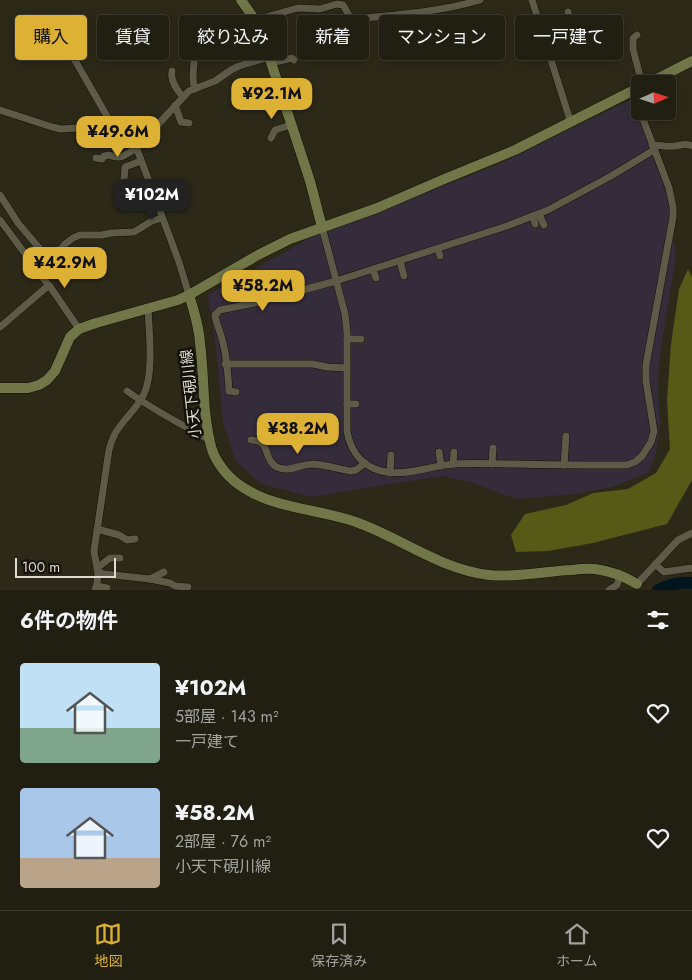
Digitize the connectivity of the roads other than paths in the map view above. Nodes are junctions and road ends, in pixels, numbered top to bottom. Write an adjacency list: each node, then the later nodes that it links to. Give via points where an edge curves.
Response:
1 (241, 0): 5 (main road)
2 (480, 0): 6 (street, via 418,13 354,19 343,5 337,4 320,9 298,8)
3 (532, 0): 7 (street)
4 (568, 12): 8 (street)
5 (252, 15)
6 (273, 15)
7 (537, 15)
8 (569, 15)
9 (637, 35): 18 (street, via 633,38 633,49)
10 (287, 58): 13 (street)
11 (75, 60): 26 (street)
12 (270, 60): 20 (street, via 239,66); 29 (main road)
13 (294, 60)
14 (551, 60): 28 (street)
15 (194, 61): 20 (street, via 192,78)
16 (692, 61): 19 (main road)
17 (172, 71): 22 (street, via 174,84)
18 (640, 75)
19 (668, 75)
20 (196, 89): 22 (street)
21 (631, 92): 28 (main road)
22 (183, 97): 23 (street)
23 (175, 105): 27 (street, via 181,122); 31 (street)
24 (0, 110): 26 (street, via 61,129)
25 (643, 120): 33 (street)
26 (111, 123): 31 (street, via 119,122)
27 (189, 123)
28 (571, 123): 43 (main road, via 377,208)
29 (291, 125): 30 (street, via 275,130); 43 (main road)
30 (271, 138)
31 (135, 145): 34 (street, via 123,156 116,158 109,154); 35 (street)
32 (692, 146): 33 (street, via 686,143)
33 (653, 148): 38 (street, via 611,176); 75 (street, via 673,207 646,365 654,431 651,442 642,456 627,465)
34 (96, 158)
35 (141, 161): 36 (street, via 125,167); 39 (street)
36 (124, 179)
37 (0, 195): 45 (street, via 18,223)
38 (536, 215): 41 (street); 42 (street); 44 (street, via 439,252)
39 (162, 218): 45 (street, via 134,232 80,235 64,244); 51 (street)
40 (0, 220): 50 (street)
41 (535, 224)
42 (544, 225)
43 (322, 227): 49 (street); 51 (main road, via 258,255)
44 (400, 261): 46 (street); 47 (street)
45 (51, 262): 50 (street)
46 (373, 270): 48 (street); 49 (street)
47 (404, 276)
48 (376, 278)
49 (336, 281): 55 (street, via 345,314); 57 (street, via 220,310 215,315)
50 (46, 282): 53 (street); 54 (street)
51 (189, 295): 52 (main road); 66 (main road, 小天下硯川線, via 197,320)
52 (148, 308): 54 (main road); 62 (street, via 149,373)
53 (1, 323)
54 (79, 330): 59 (main road, via 70,337 55,371 47,380 28,388)
55 (347, 339): 56 (street); 58 (street)
56 (361, 339)
57 (226, 364): 58 (street, via 313,364); 61 (street, via 229,391)
58 (347, 368): 63 (street)
59 (0, 388)
60 (127, 391): 62 (street)
61 (236, 392)
62 (140, 400): 66 (street); 78 (street, via 112,440)
63 (347, 404): 64 (street); 72 (street, via 349,442)
64 (356, 404)
65 (566, 436): 75 (street)
66 (210, 440): 86 (main road, 小天下硯川線, via 224,471 250,492 278,503 355,521 444,563 490,575 593,568)
67 (251, 440): 72 (street, via 263,443 271,461 283,469 313,464 351,471)
68 (494, 448): 74 (street)
69 (439, 452): 76 (street)
70 (454, 452): 73 (street)
71 (391, 455): 77 (street)
72 (365, 463): 77 (street)
73 (454, 464): 74 (street); 76 (street)
74 (492, 464): 75 (street)
75 (564, 465)
76 (441, 466): 77 (street)
77 (390, 473)
78 (97, 529): 80 (street, via 127,540); 84 (street, via 94,550)
79 (692, 533): 82 (street, via 678,540)
80 (135, 539)
81 (120, 558): 84 (street, via 110,558)
82 (655, 564): 83 (street, via 664,572); 89 (street)
83 (692, 568)
84 (98, 570): 87 (street, via 104,574); 90 (street)
85 (164, 572): 87 (street)
86 (620, 575): 89 (main road, 小天下硯川線); 92 (street, via 617,585)
87 (150, 579): 88 (street)
88 (188, 587)
89 (641, 587)
90 (96, 588): 91 (street)
91 (107, 588)
92 (609, 590)

